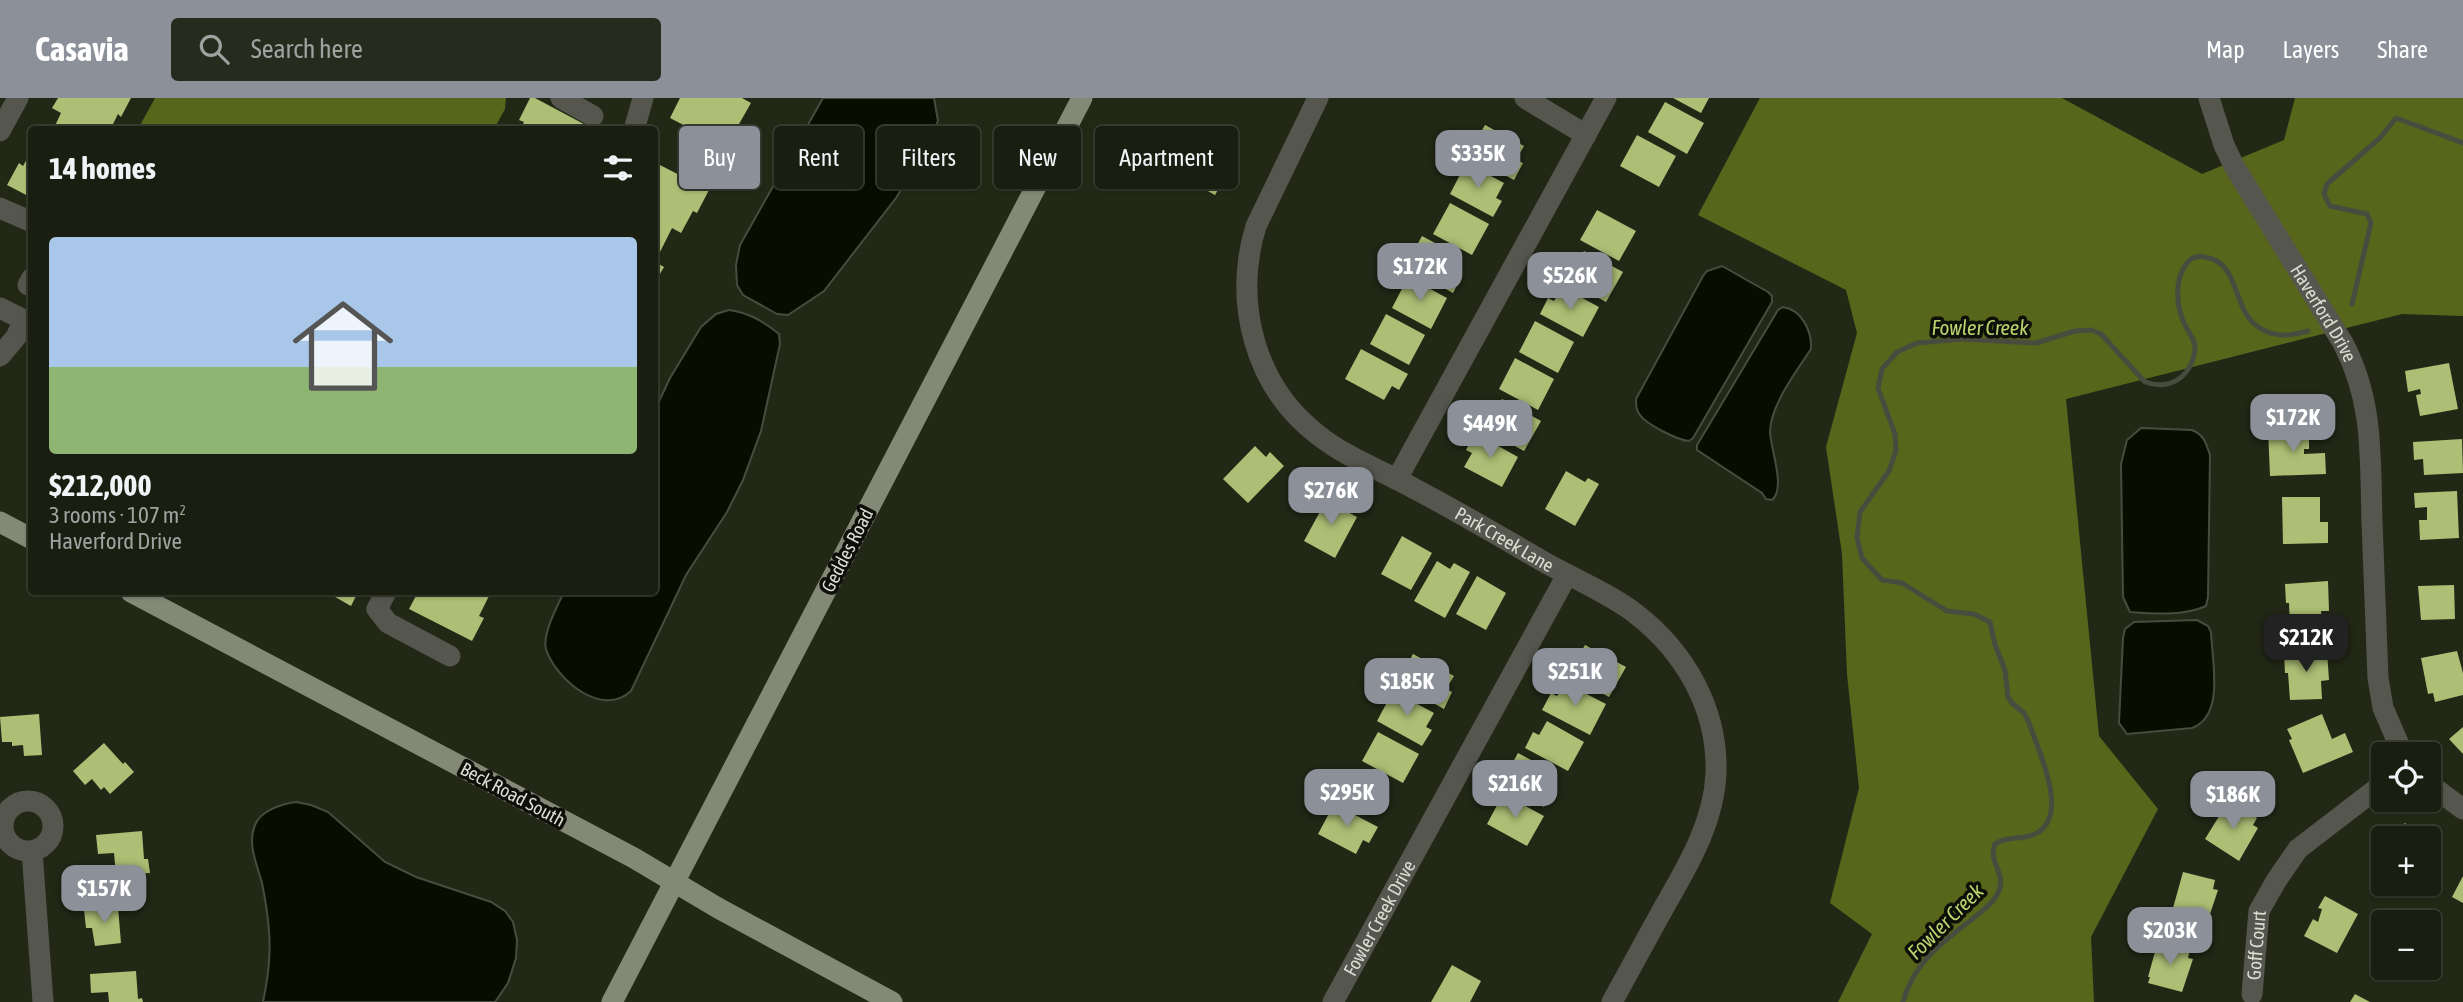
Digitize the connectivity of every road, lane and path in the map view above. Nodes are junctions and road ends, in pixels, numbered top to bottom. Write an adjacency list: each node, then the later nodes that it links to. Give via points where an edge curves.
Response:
1 (18, 98): 11 (street)
2 (561, 98): 9 (street)
3 (643, 98): 10 (street)
4 (1082, 98): 30 (main road, Geddes Road)
5 (1318, 98): 18 (street, Park Creek Lane, via 1250,245 1246,291 1252,338 1270,379 1307,426 1338,449)
6 (1525, 98): 12 (street)
7 (1606, 98): 12 (street)
8 (2209, 98): 25 (street, Haverford Drive, via 2234,166 2343,343 2363,389 2370,433 2378,678 2383,708)
9 (593, 116)
10 (635, 126)
11 (0, 131)
12 (1586, 135): 18 (street)
13 (0, 208): 14 (street)
14 (28, 220)
15 (0, 308): 16 (street)
16 (28, 322): 17 (street)
17 (0, 356)
18 (1397, 479): 21 (street, Park Creek Lane)
19 (0, 522): 20 (main road)
20 (28, 537)
21 (1567, 575): 32 (street, Fowler Creek Drive); 36 (street, Park Creek Lane, via 1634,612 1674,649 1697,686 1715,754 1713,797 1702,836)
22 (137, 595): 30 (main road, Beck Road South)
23 (384, 595): 24 (street, via 377,609 388,623)
24 (450, 656)
25 (2398, 742)
26 (2371, 793): 31 (street, Goff Court, via 2298,849 2276,881 2259,911)
27 (2441, 793): 28 (street)
28 (2463, 809)
29 (32, 851): 33 (street)
30 (676, 882): 34 (main road, Geddes Road); 35 (main road, Beck Road South)
31 (2252, 994)
32 (1336, 1001)
33 (43, 1002)
34 (612, 1002)
35 (892, 1002)
36 (1612, 1002)

